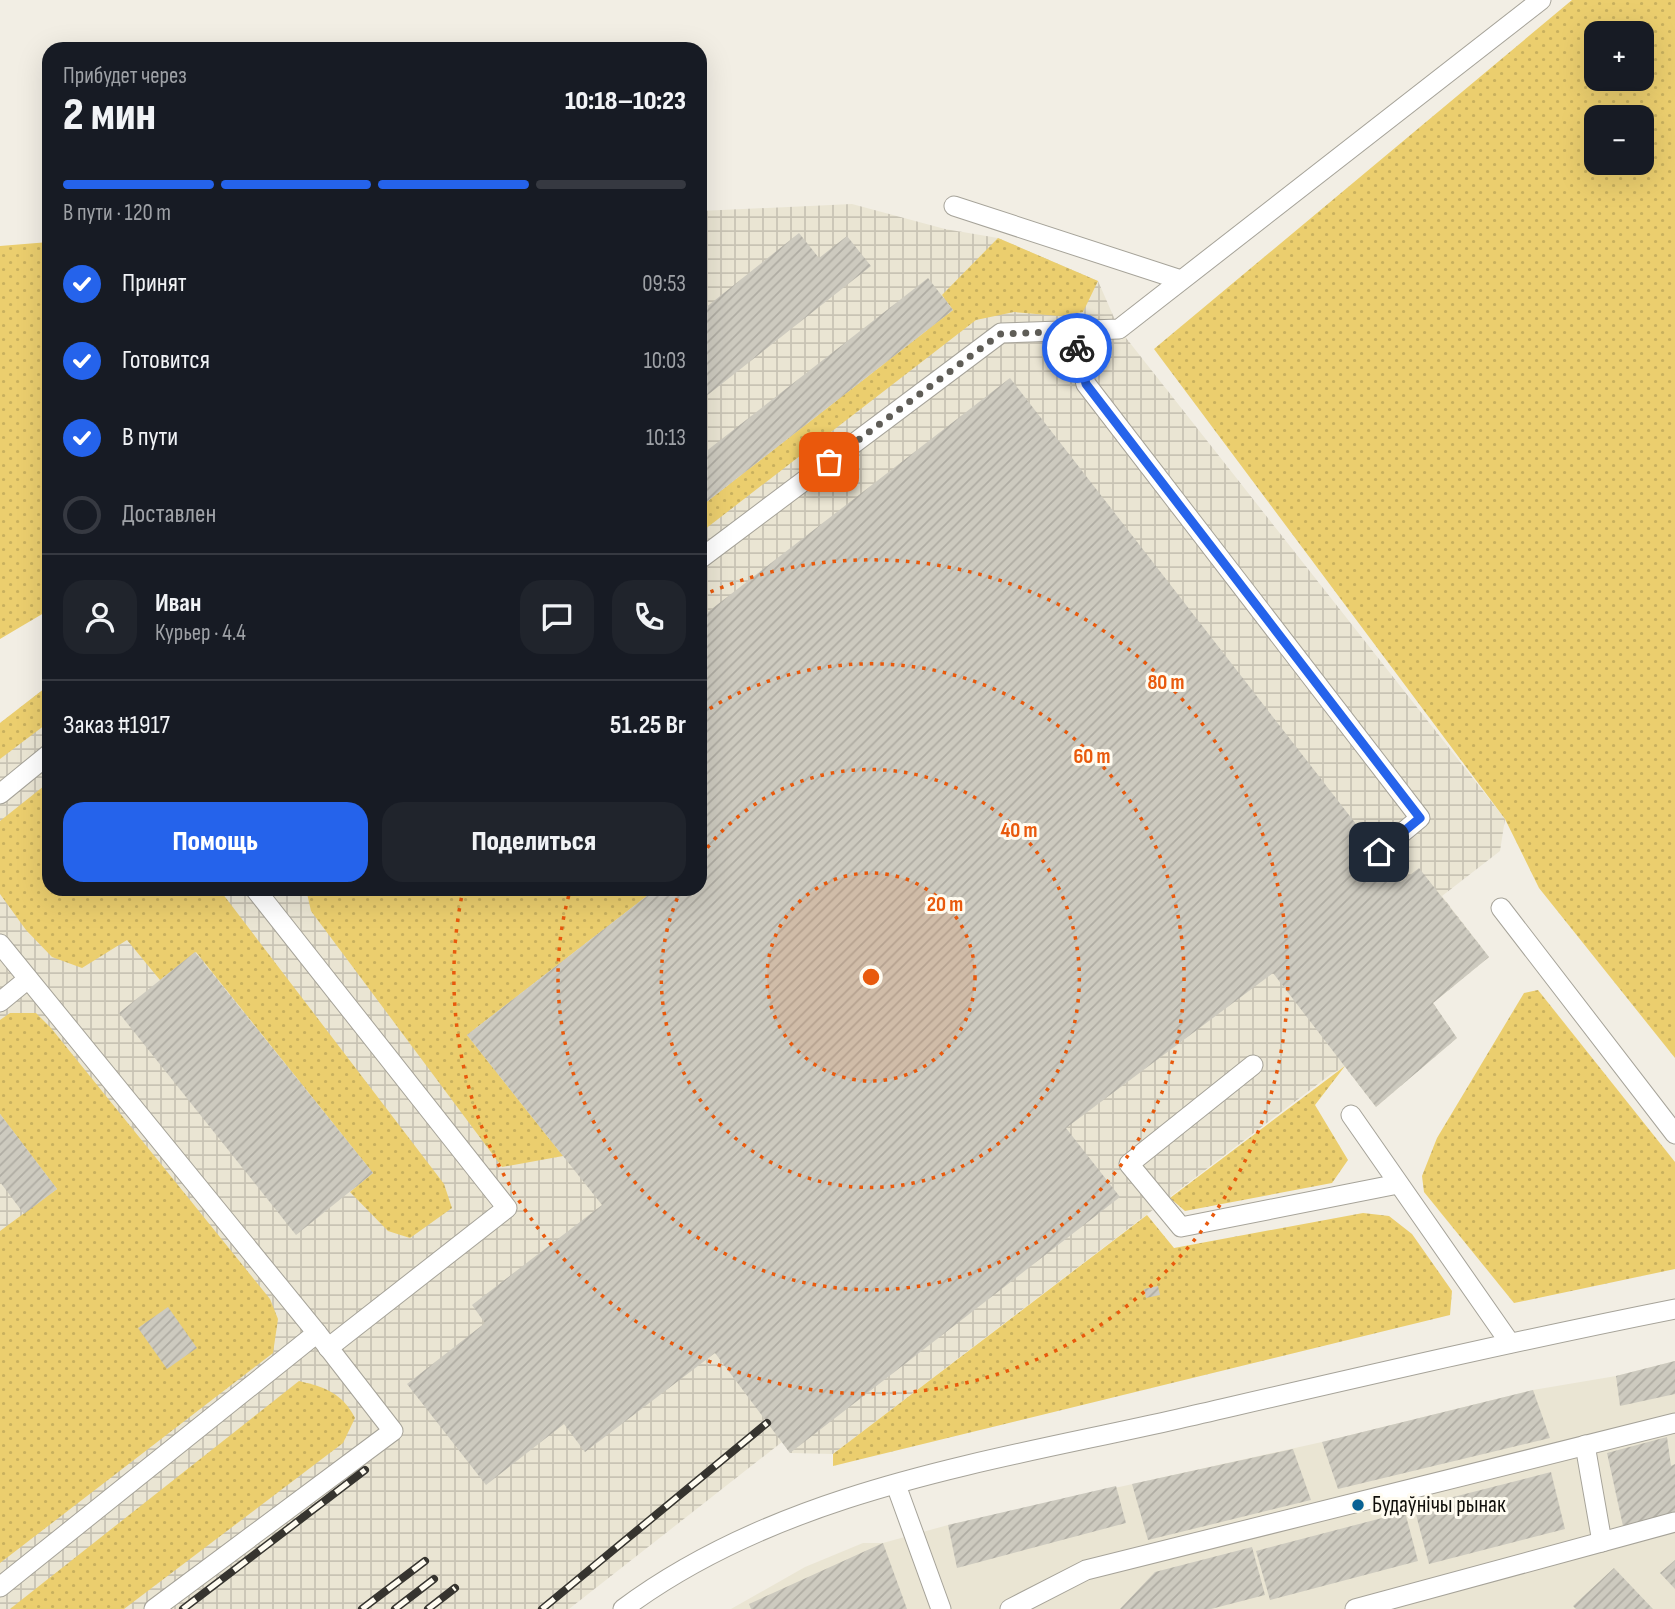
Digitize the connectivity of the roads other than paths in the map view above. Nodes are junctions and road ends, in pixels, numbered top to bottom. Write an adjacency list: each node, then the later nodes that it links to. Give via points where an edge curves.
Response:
1 (1541, 0): 3 (lane)
2 (954, 206): 3 (lane)
3 (1181, 279): 4 (lane, via 1119,329)
4 (1072, 331): 5 (lane, via 1000,334); 8 (lane, via 1086,384 1420,818)
5 (707, 554)
6 (42, 760): 7 (lane)
7 (0, 793)
8 (1379, 852)
9 (261, 896): 19 (lane, via 507,1208)
10 (1501, 908): 16 (lane)
11 (0, 944): 12 (lane)
12 (28, 979): 13 (lane); 19 (lane)
13 (0, 1002)
14 (1253, 1065): 17 (lane, via 1129,1164 1181,1227)
15 (1351, 1115): 17 (lane)
16 (1675, 1134)
17 (1398, 1184): 20 (lane)
18 (1675, 1309): 20 (lane)
19 (323, 1340): 26 (lane); 27 (lane, via 393,1431)
20 (1510, 1343): 23 (lane)
21 (1675, 1423): 22 (lane)
22 (1585, 1445): 25 (lane); 30 (lane, via 1086,1570)
23 (896, 1485): 28 (lane, via 809,1509 716,1550); 29 (lane)
24 (1675, 1522): 25 (lane)
25 (1602, 1542): 31 (lane)
26 (0, 1587)
27 (154, 1609)
28 (623, 1609)
29 (941, 1609)
30 (1010, 1609)
31 (1355, 1609)

